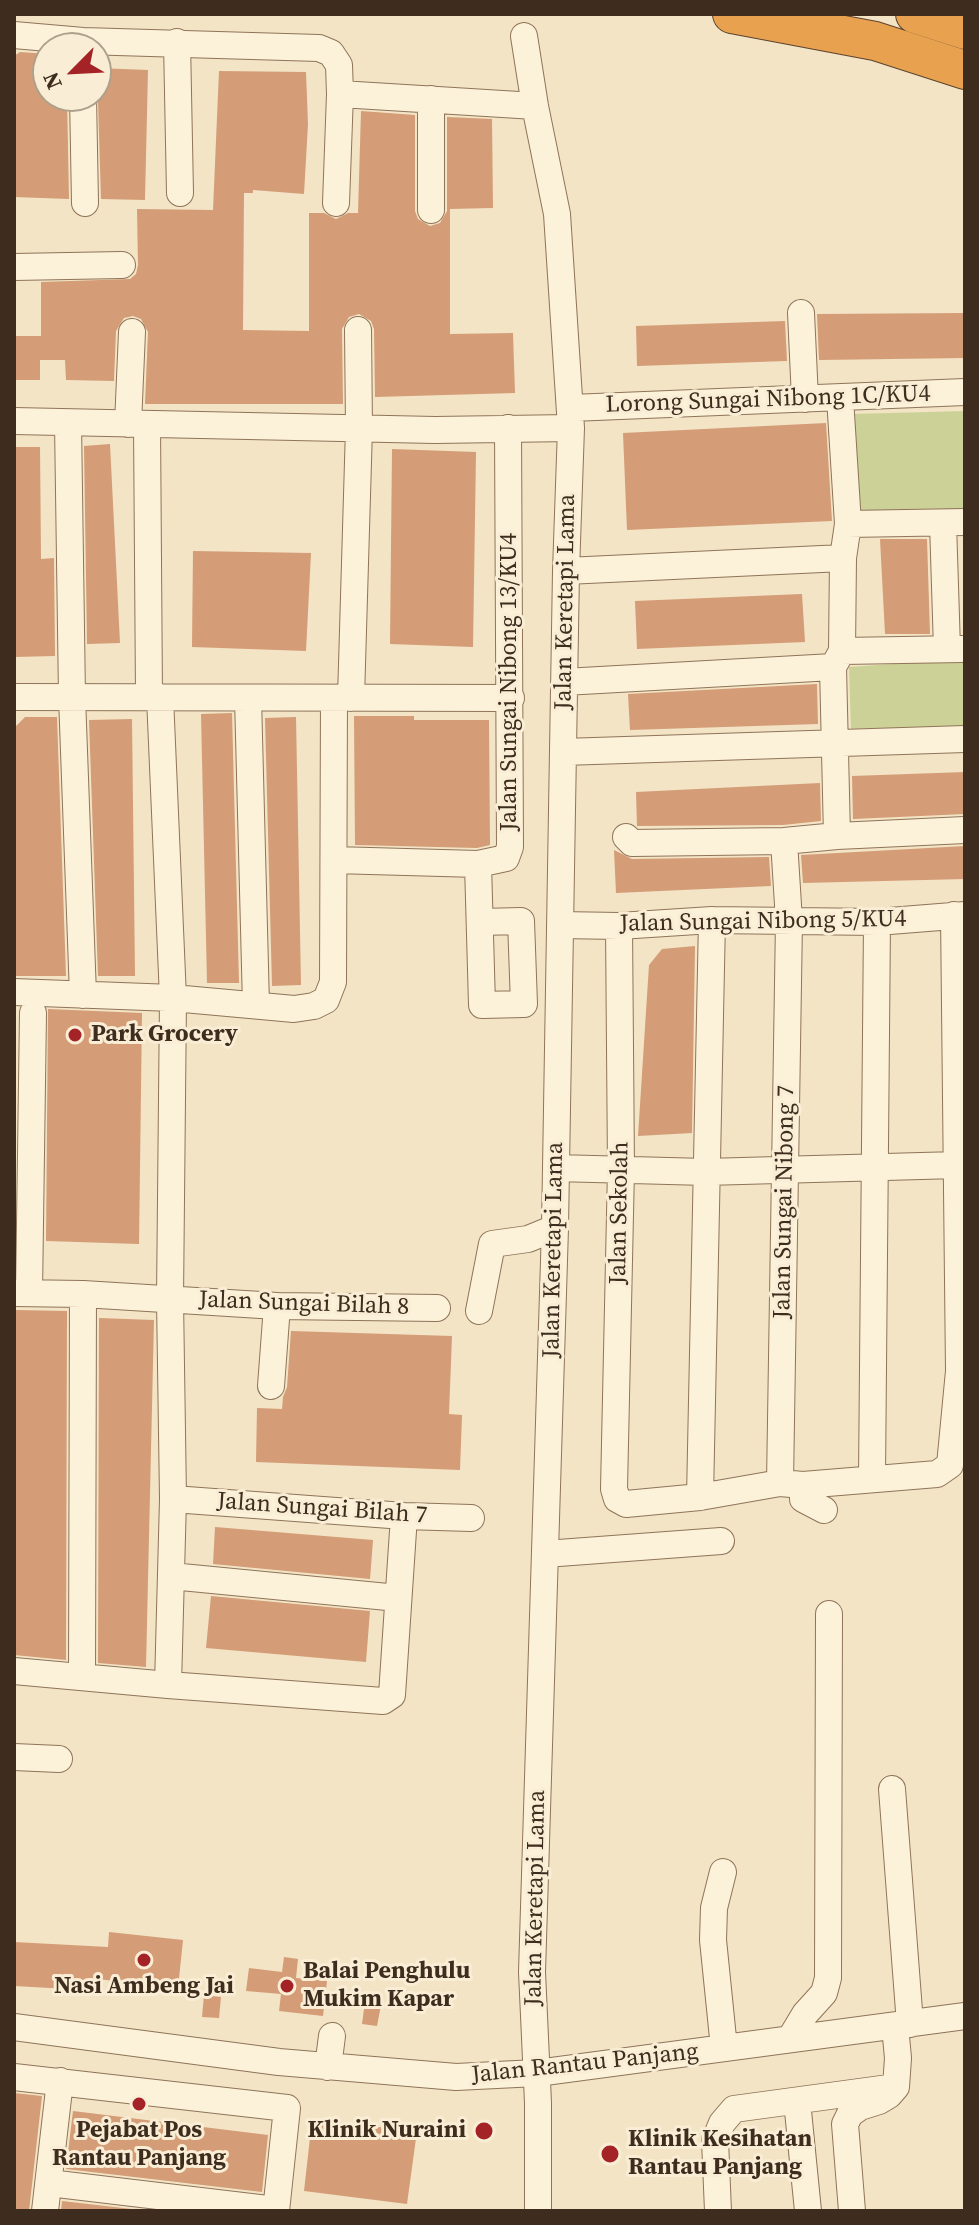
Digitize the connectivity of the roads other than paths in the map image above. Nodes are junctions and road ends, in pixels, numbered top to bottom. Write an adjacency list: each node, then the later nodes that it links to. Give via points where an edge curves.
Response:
1 (732, 14): 7 (highway, via 875,41)
2 (915, 14): 3 (highway)
3 (965, 30)
4 (524, 36): 10 (street, Jalan Keretapi Lama)
5 (177, 42): 6 (street); 8 (street, via 319,48 339,65); 12 (street)
6 (112, 43)
7 (965, 70)
8 (340, 94): 9 (street); 14 (street)
9 (431, 99): 10 (street); 15 (street)
10 (535, 106): 24 (street, Jalan Keretapi Lama, via 557,214)
11 (83, 112): 13 (street)
12 (180, 193)
13 (85, 203)
14 (336, 203)
15 (431, 210)
16 (122, 265): 17 (street)
17 (14, 267)
18 (801, 313): 23 (street)
19 (358, 330): 28 (street)
20 (132, 332): 27 (street)
21 (965, 392): 22 (street, Lorong Sungai Nibong 1C/KU4)
22 (840, 398): 23 (street, Lorong Sungai Nibong 1C/KU4); 31 (street)
23 (805, 399): 24 (street, Lorong Sungai Nibong 1C/KU4)
24 (571, 418): 29 (street, Lorong Sungai Nibong 1C/KU4); 33 (street, Jalan Keretapi Lama)
25 (14, 421): 26 (street, Lorong Sungai Nibong 1C/KU4)
26 (68, 423): 27 (street, Lorong Sungai Nibong 1C/KU4); 38 (street)
27 (138, 424): 28 (street, Lorong Sungai Nibong 1C/KU4); 39 (street)
28 (359, 428): 29 (street, Lorong Sungai Nibong 1C/KU4); 41 (street)
29 (508, 428): 42 (street, Jalan Sungai Nibong 13/KU4)
30 (954, 523): 31 (street); 34 (street)
31 (848, 524): 32 (street)
32 (843, 558): 33 (street); 35 (street)
33 (566, 571): 36 (street, Jalan Keretapi Lama)
34 (956, 649): 35 (street)
35 (838, 659): 36 (street); 44 (street)
36 (564, 682): 45 (street, Jalan Keretapi Lama)
37 (14, 697): 38 (street)
38 (72, 697): 39 (street); 60 (street)
39 (155, 697): 40 (street); 61 (street)
40 (248, 698): 41 (street); 62 (street)
41 (342, 698): 42 (street); 50 (street)
42 (511, 698): 51 (street, Jalan Sungai Nibong 13/KU4, via 510,847 506,858)
43 (965, 739): 44 (street)
44 (836, 744): 45 (street); 47 (street)
45 (563, 752): 57 (street, Jalan Keretapi Lama)
46 (965, 830): 47 (street)
47 (837, 836): 49 (street)
48 (626, 837): 49 (street, via 632,843)
49 (784, 841): 54 (street, Jalan Sungai Nibong 7)
50 (334, 860): 51 (street, Jalan Sungai Nibong 13/KU4); 62 (street, via 333,982 326,1000 294,1009)
51 (478, 864): 55 (street)
52 (960, 915): 56 (street, Jalan Sungai Nibong 5/KU4); 64 (street)
53 (712, 920): 54 (street, Jalan Sungai Nibong 5/KU4); 58 (street, Jalan Sungai Nibong 5/KU4); 70 (street)
54 (789, 921): 56 (street, Jalan Sungai Nibong 5/KU4); 69 (street, Jalan Sungai Nibong 7)
55 (480, 922)
56 (877, 922): 66 (street)
57 (560, 925): 58 (street, Jalan Sungai Nibong 5/KU4); 67 (street, Jalan Keretapi Lama)
58 (619, 926): 68 (street, Jalan Sekolah)
59 (14, 992): 60 (street)
60 (83, 995): 61 (street)
61 (173, 998): 62 (street); 76 (street)
62 (256, 1005)
63 (33, 1013): 73 (street)
64 (960, 1068): 65 (street)
65 (957, 1165): 66 (street); 71 (street)
66 (874, 1167): 69 (street); 82 (street)
67 (556, 1168): 68 (street); 72 (street, Jalan Keretapi Lama)
68 (621, 1169): 70 (street); 84 (street, Jalan Sekolah, via 614,1489 626,1504)
69 (786, 1170): 70 (street); 83 (street, Jalan Sungai Nibong 7)
70 (706, 1172): 84 (street)
71 (961, 1217): 75 (street)
72 (555, 1228): 79 (street, via 528,1239 492,1244); 90 (street, Jalan Keretapi Lama)
73 (22, 1293): 74 (street, Jalan Sungai Bilah 8)
74 (83, 1294): 76 (street, Jalan Sungai Bilah 8); 95 (street)
75 (962, 1297): 80 (street)
76 (170, 1299): 77 (street, Jalan Sungai Bilah 8); 85 (street)
77 (277, 1306): 78 (street, Jalan Sungai Bilah 8); 81 (street)
78 (437, 1308)
79 (479, 1311)
80 (962, 1371): 82 (street, via 950,1465 937,1474)
81 (271, 1386)
82 (872, 1478): 83 (street)
83 (791, 1484): 84 (street); 86 (street, via 803,1499)
84 (700, 1497)
85 (173, 1499): 87 (street, Jalan Sungai Bilah 7); 91 (street)
86 (824, 1510)
87 (404, 1516): 88 (street, Jalan Sungai Bilah 7); 92 (street)
88 (471, 1518)
89 (721, 1541): 90 (street)
90 (545, 1554): 109 (street, Jalan Keretapi Lama, via 532,1972)
91 (171, 1576): 92 (street); 96 (street)
92 (398, 1598): 96 (street, via 392,1695 383,1701)
93 (829, 1614): 105 (street, via 828,1978 824,1993)
94 (14, 1671): 95 (street)
95 (82, 1677): 96 (street)
96 (168, 1685)
97 (14, 1757): 98 (street)
98 (59, 1759)
99 (892, 1789): 102 (street)
100 (723, 1872): 106 (street, via 713,1940)
101 (965, 2016): 102 (street, Jalan Rantau Panjang)
102 (902, 2025): 105 (street, Jalan Rantau Panjang); 112 (street)
103 (14, 2027): 107 (street, Jalan Rantau Panjang)
104 (332, 2036): 108 (street)
105 (790, 2039): 106 (street, Jalan Rantau Panjang)
106 (724, 2048): 109 (street, Jalan Rantau Panjang)
107 (279, 2062): 108 (street, Jalan Rantau Panjang); 114 (street)
108 (328, 2067): 109 (street, Jalan Rantau Panjang, via 456,2077)
109 (537, 2073): 118 (street, Jalan Keretapi Lama)
110 (14, 2077): 111 (street)
111 (60, 2081): 114 (street); 115 (street)
112 (896, 2087): 113 (street); 121 (street, via 850,2114 845,2124)
113 (797, 2101): 119 (street, via 734,2109 722,2123 715,2140); 120 (street)
114 (270, 2104): 116 (street, via 287,2108)
115 (49, 2183): 116 (street); 117 (street)
116 (276, 2210)
117 (45, 2211)
118 (538, 2211)
119 (718, 2211)
120 (808, 2211)
121 (852, 2211)

